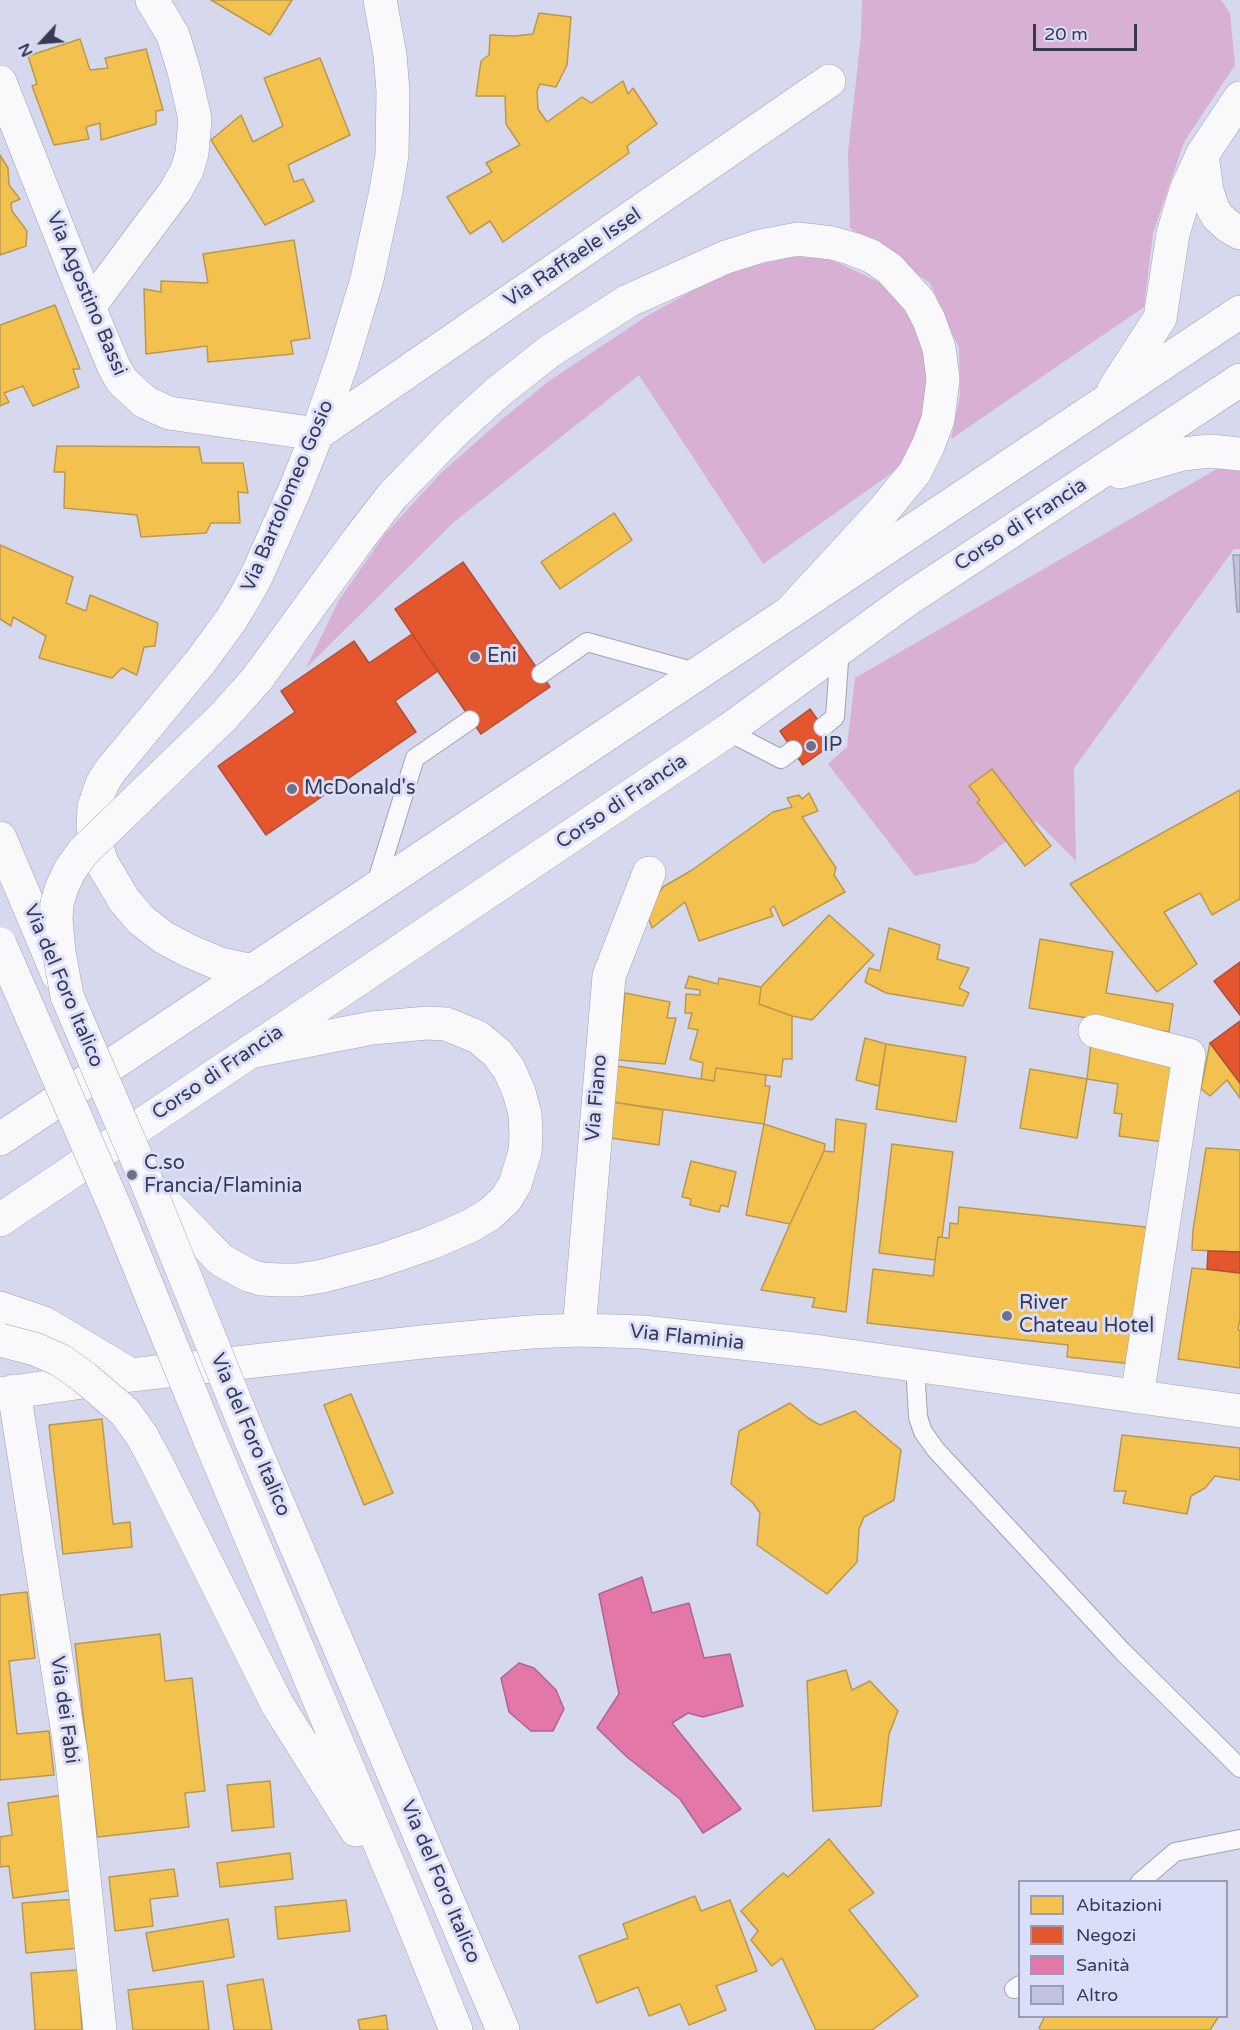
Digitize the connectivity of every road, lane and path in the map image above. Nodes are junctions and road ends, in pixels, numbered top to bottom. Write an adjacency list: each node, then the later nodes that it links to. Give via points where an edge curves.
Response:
1 (152, 0): 8 (main road, via 172,35 184,71 195,119 192,153 176,190)
2 (380, 0): 12 (main road, Via Bartolomeo Gosio, via 393,91 392,155 367,279)
3 (830, 81): 12 (main road, Via Raffaele Issel)
4 (0, 82): 8 (main road, Via Agostino Bassi)
5 (1240, 98): 6 (main road)
6 (1202, 155): 7 (main road, via 1213,209); 11 (main road, via 1176,222 1160,318)
7 (1240, 233)
8 (89, 307): 12 (main road, Via Agostino Bassi, via 122,381 152,406 170,413)
9 (1240, 312): 11 (main road)
10 (1240, 380): 14 (main road, Corso di Francia)
11 (1107, 400): 15 (main road)
12 (317, 434): 27 (main road, Via Bartolomeo Gosio, via 257,575 236,612 201,661 110,771 94,807 95,841 102,863 136,915 187,950 219,964)
13 (1240, 454): 14 (main road, via 1210,451 1175,456 1119,472)
14 (1071, 492): 16 (main road, Corso di Francia)
15 (790, 612): 17 (main road); 28 (main road, bridge, via 915,472 938,419 943,379 939,348 924,311 890,269 853,249 798,239 726,257 628,301 568,339 498,392 392,496 257,680 91,844 70,870 57,903 56,920)
16 (840, 648): 20 (lane, via 835,717); 21 (main road, Corso di Francia)
17 (699, 673): 18 (lane, via 587,642); 25 (main road)
18 (541, 674)
19 (470, 720): 25 (lane, via 415,758)
20 (823, 727)
21 (727, 731): 22 (lane, via 781,759); 30 (main road, Corso di Francia)
22 (793, 750)
23 (0, 838): 28 (main road, Via del Foro Italico, bridge)
24 (649, 873): 35 (main road, Via Fiano, via 609,976)
25 (375, 888): 27 (main road)
26 (0, 944): 45 (main road, Via del Foro Italico, bridge, via 117,1212)
27 (254, 971): 31 (main road)
28 (66, 996): 32 (main road, Via del Foro Italico, bridge)
29 (1095, 1031): 40 (main road, via 1190,1055)
30 (249, 1052): 32 (main road, via 372,1028 427,1023 446,1024 478,1037 508,1069 525,1114 525,1152 515,1184 490,1214 470,1226 350,1269 298,1280 261,1279 235,1269 221,1260); 33 (main road, Corso di Francia)
31 (0, 1139)
32 (148, 1185): 48 (main road, Via del Foro Italico, bridge, via 250,1438)
33 (0, 1220)
34 (0, 1308): 38 (main road, via 44,1323)
35 (579, 1330): 37 (main road, Via Flaminia, via 643,1332); 38 (main road, Via Flaminia, via 422,1342)
36 (0, 1340): 45 (main road, bridge, via 60,1360 113,1401 129,1419 156,1462 277,1704)
37 (915, 1365): 40 (main road, Via Flaminia); 42 (lane, via 918,1417 936,1450 1122,1651)
38 (131, 1375): 39 (main road, Via Flaminia)
39 (7, 1393): 46 (main road, Via dei Fabi, via 71,1753)
40 (1137, 1396): 41 (main road, Via Flaminia)
41 (1240, 1411)
42 (1240, 1768)
43 (1240, 1839): 44 (lane, via 1174,1852)
44 (1141, 1880)
45 (408, 1911): 47 (main road, Via del Foro Italico)
46 (100, 2030)
47 (456, 2030)
48 (503, 2030)

